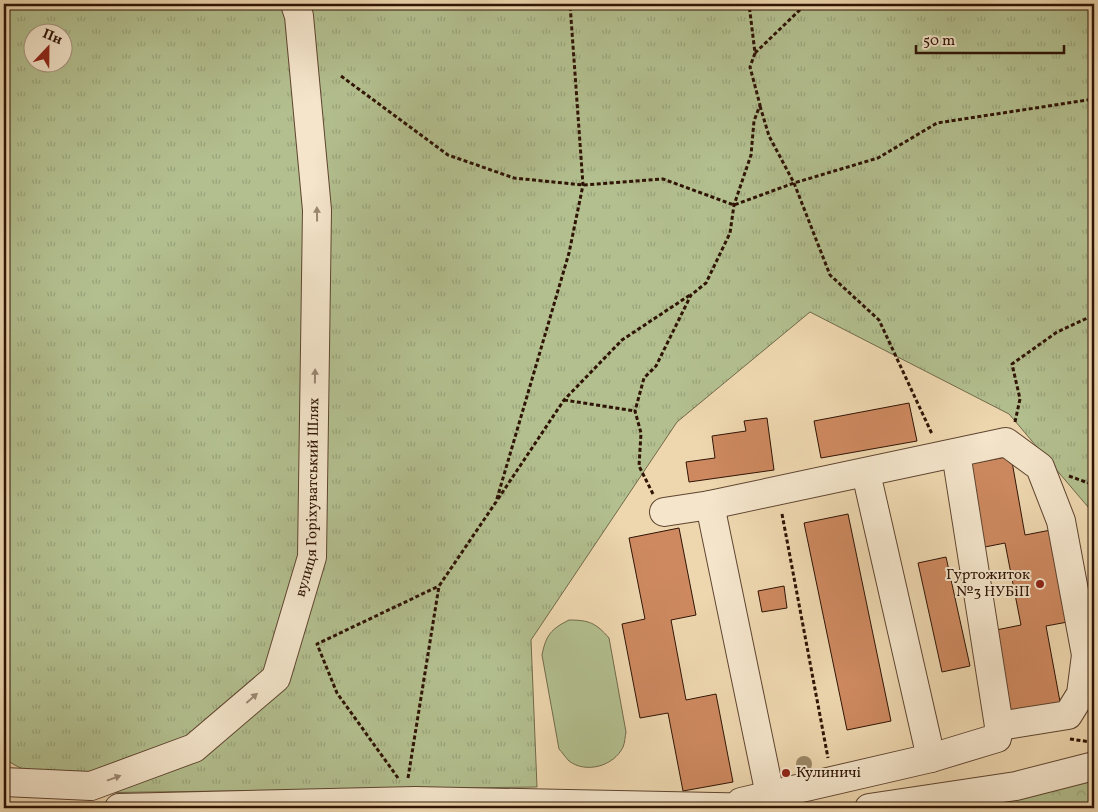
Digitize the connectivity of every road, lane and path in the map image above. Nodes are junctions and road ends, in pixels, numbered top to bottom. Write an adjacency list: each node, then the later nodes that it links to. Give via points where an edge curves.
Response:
1 (295, 4): 32 (street, вулиця Горіхуватський Шлях, one-way to 1, via 91,786 194,748 276,678 312,557 317,210 299,16)
2 (570, 4): 10 (path)
3 (748, 4): 5 (path)
4 (806, 4): 5 (path)
5 (754, 53): 8 (path, via 750,67)
6 (341, 76): 10 (path, via 448,155 514,178)
7 (1094, 99): 9 (path, via 937,123 878,158)
8 (760, 106): 9 (path, via 769,136); 11 (path, via 754,121 751,155)
9 (794, 182): 11 (path); 17 (path, via 830,275 879,320 905,380)
10 (583, 186): 11 (path, via 664,179); 20 (path, via 569,254)
11 (734, 205): 12 (path, via 730,233 706,283)
12 (691, 295): 14 (path, via 622,340); 15 (path, via 656,366 644,378)
13 (1094, 315): 16 (path, via 1057,332 1012,364 1020,398)
14 (564, 400): 15 (path); 20 (path)
15 (635, 411): 22 (path, via 641,433 639,466)
16 (1013, 430)
17 (949, 454): 18 (street); 24 (street); 24 (street, via 1006,442 1040,466 1061,521 1086,655 1081,694 1068,716)
18 (866, 473): 19 (street); 27 (street)
19 (778, 491): 21 (street); 30 (path)
20 (496, 502): 23 (path)
21 (710, 505): 22 (street); 34 (street)
22 (664, 512)
23 (439, 586): 33 (path); 33 (path, via 316,644 337,693)
24 (1000, 726): 27 (street, via 997,738)
25 (1065, 739): 26 (path)
26 (1094, 742)
27 (931, 758): 30 (street)
28 (1094, 766): 38 (street, via 1016,786)
29 (4, 767): 32 (street, вулиця Горіхуватський Шлях)
30 (832, 781): 34 (street)
31 (4, 782): 32 (street)
32 (32, 784): 36 (street)
33 (411, 795): 35 (street); 37 (street)
34 (769, 802): 35 (street)
35 (718, 807)
36 (105, 808)
37 (119, 808)
38 (870, 808)

